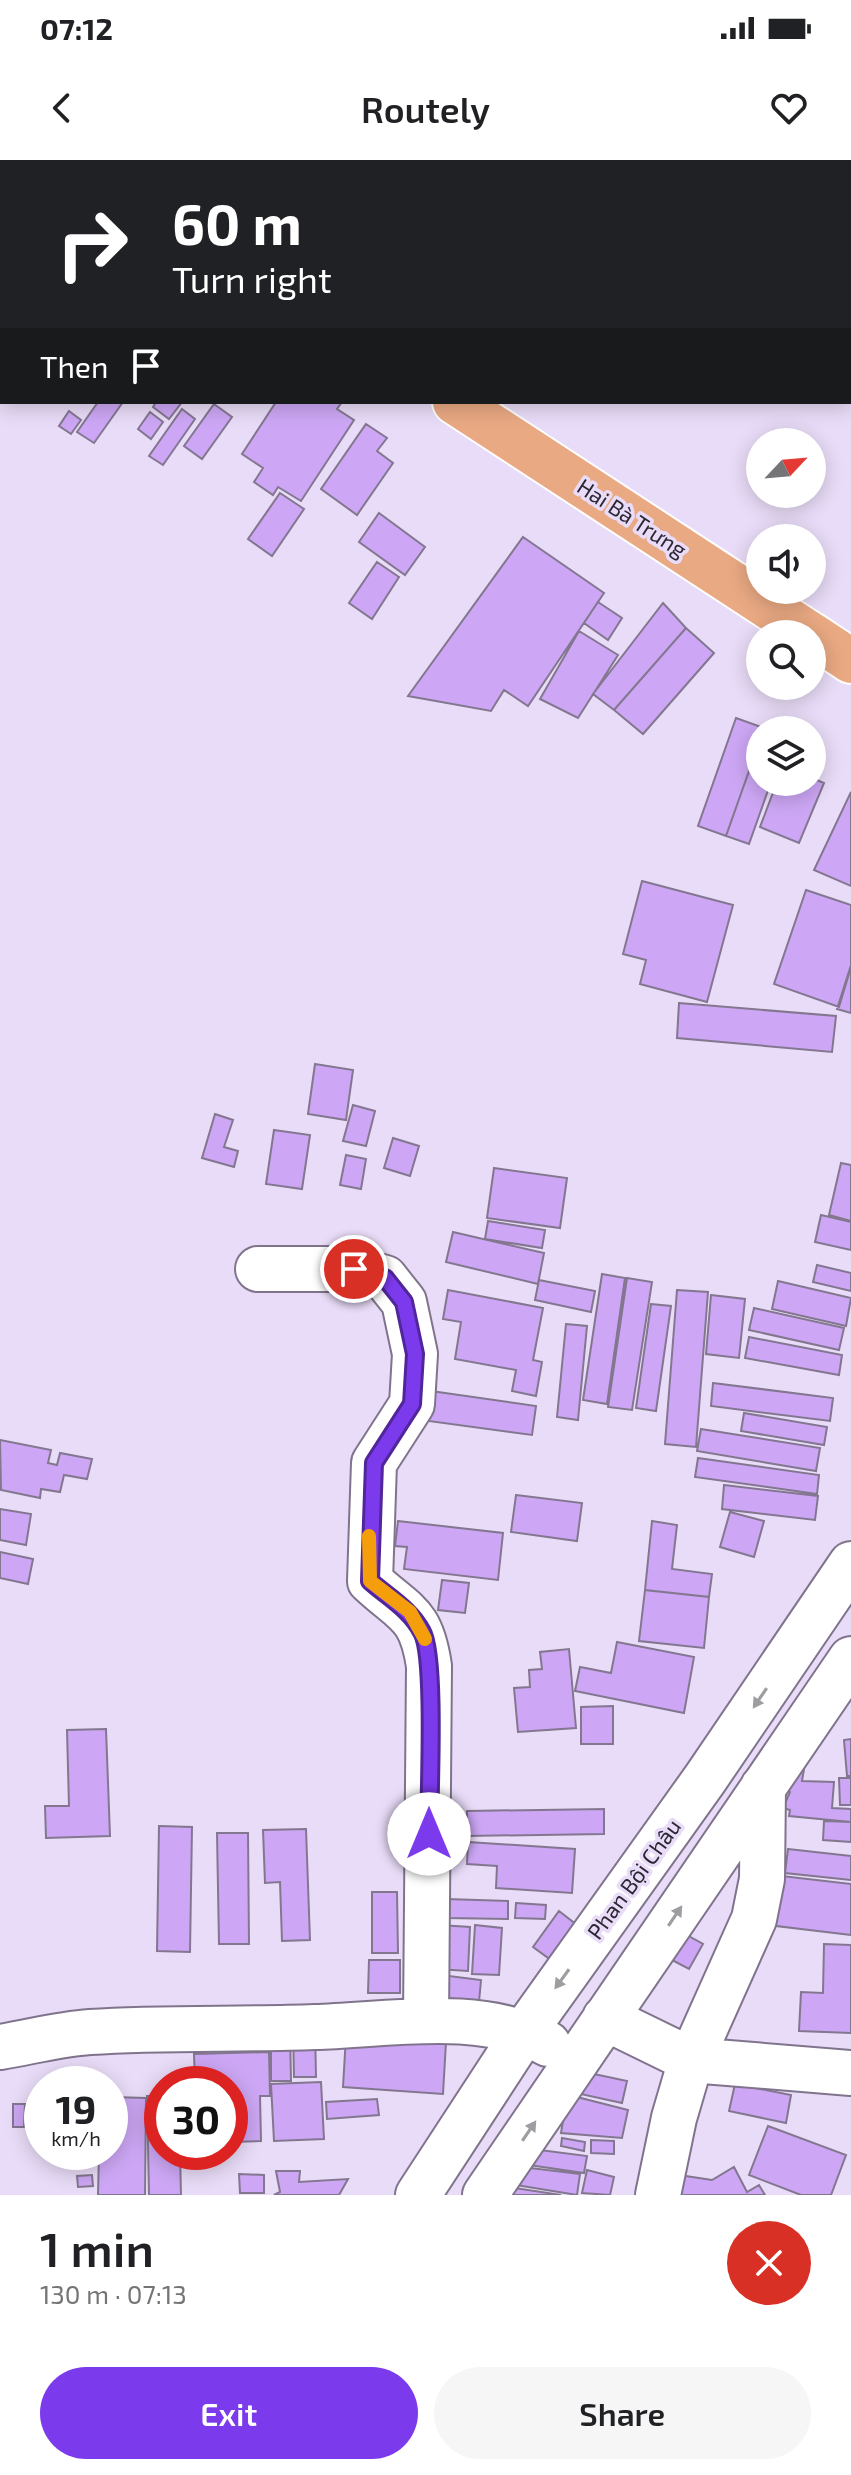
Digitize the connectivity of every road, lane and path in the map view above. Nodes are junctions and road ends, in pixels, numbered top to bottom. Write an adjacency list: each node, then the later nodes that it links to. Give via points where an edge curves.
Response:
1 (458, 404): 2 (main road, Hai Bà Trưng)
2 (788, 620)
3 (826, 645): 4 (main road, Hai Bà Trưng)
4 (851, 661)
5 (258, 1269): 11 (street, via 354,1269 385,1278 404,1302 415,1354 412,1404 374,1463 370,1581 410,1612 425,1636 429,1666)
6 (851, 1564): 7 (street, Phan Bội Châu)
7 (784, 1663): 8 (street); 12 (street, Phan Bội Châu, one-way to 12)
8 (840, 1674): 9 (street)
9 (763, 1787): 10 (street, one-way to 9); 15 (street, via 762,1879 754,1919)
10 (605, 2018): 14 (street); 15 (street)
11 (426, 2020): 12 (street); 13 (street, via 314,2028 86,2032)
12 (525, 2031): 14 (street); 17 (street, Phan Bội Châu)
13 (0, 2047)
14 (577, 2060): 18 (street, one-way to 14)
15 (691, 2060): 16 (street); 19 (street)
16 (851, 2073)
17 (418, 2195)
18 (485, 2195)
19 (658, 2195)

